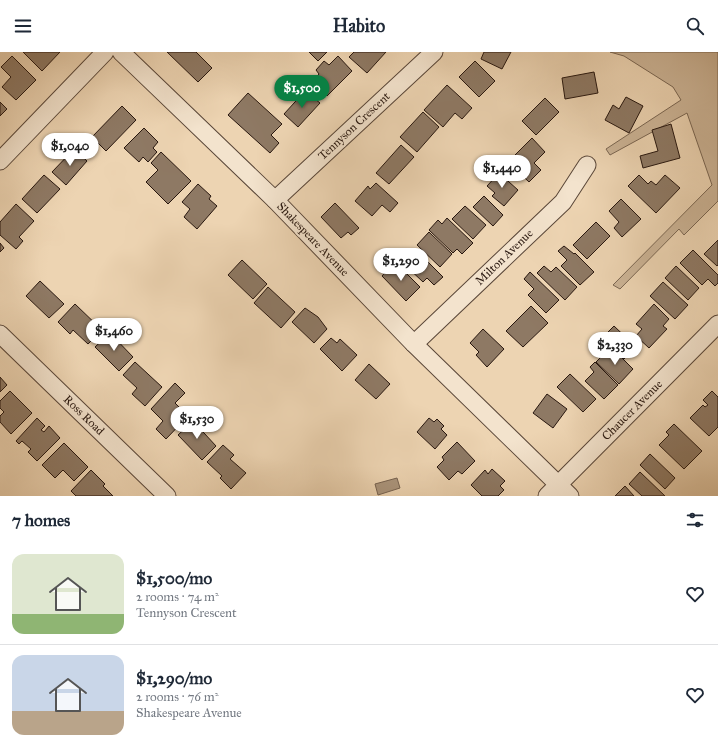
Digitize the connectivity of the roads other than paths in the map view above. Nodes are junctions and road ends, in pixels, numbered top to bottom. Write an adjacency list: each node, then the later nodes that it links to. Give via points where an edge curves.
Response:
1 (105, 52): 4 (street)
2 (121, 52): 6 (street, Shakespeare Avenue)
3 (434, 52): 6 (street, Tennyson Crescent)
4 (0, 161)
5 (587, 165): 9 (street, Milton Avenue, via 563,202)
6 (275, 200): 9 (street, Shakespeare Avenue)
7 (718, 324): 10 (street, Chaucer Avenue)
8 (0, 334): 11 (street, Ross Road)
9 (414, 344): 10 (street, Shakespeare Avenue)
10 (558, 492)
11 (167, 496)

